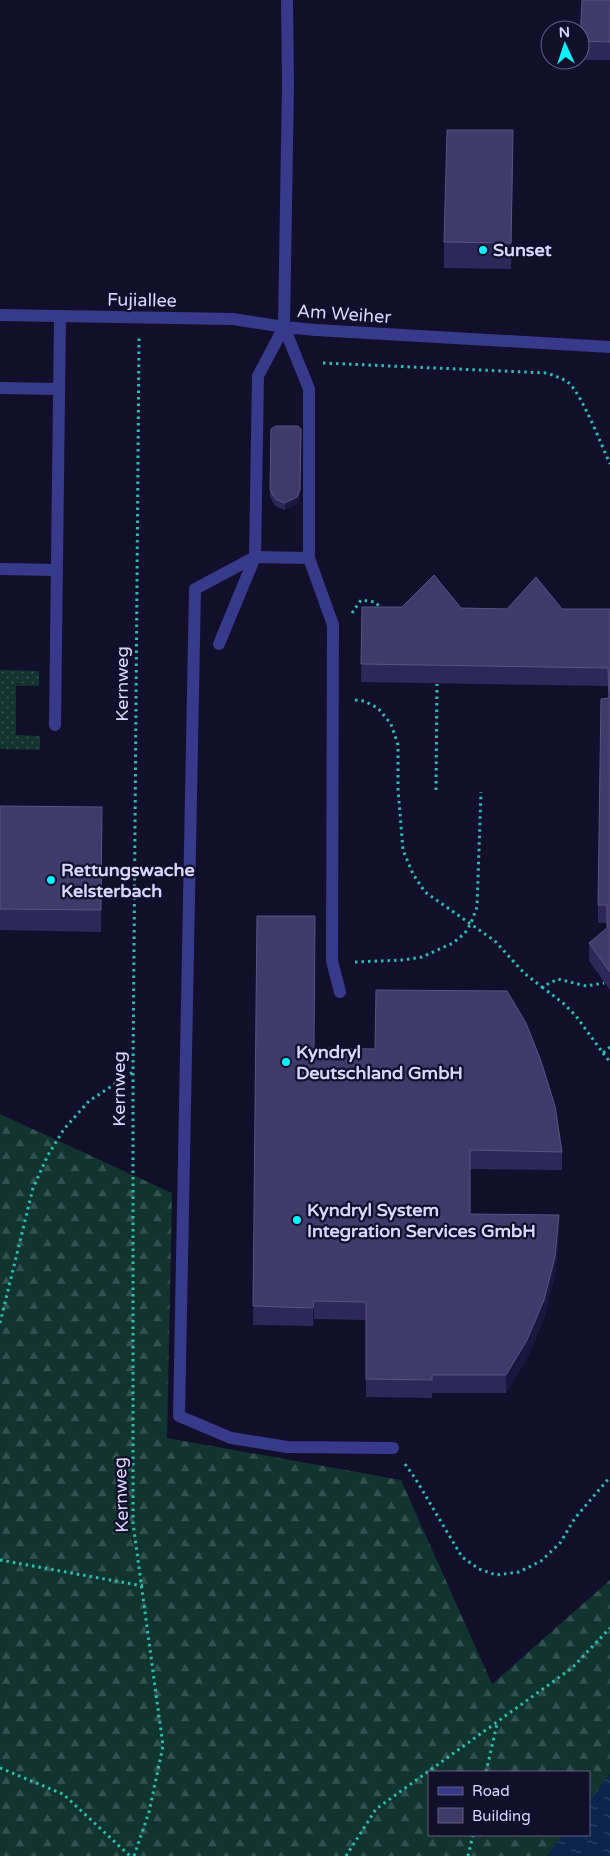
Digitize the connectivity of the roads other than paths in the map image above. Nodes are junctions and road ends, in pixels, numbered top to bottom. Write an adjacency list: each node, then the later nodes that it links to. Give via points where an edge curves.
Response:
1 (287, 0): 4 (street, Am Weiher)
2 (0, 315): 3 (street, Fujiallee)
3 (60, 316): 4 (street, Fujiallee, via 232,319); 7 (street)
4 (284, 328): 5 (street, Am Weiher); 8 (street, via 258,376); 9 (street, via 309,389)
5 (610, 347)
6 (0, 388): 7 (street)
7 (59, 390): 11 (street)
8 (255, 557): 9 (street); 12 (street); 15 (street, via 195,589 179,1416 231,1438 287,1448)
9 (310, 558): 14 (street, via 334,625 332,962)
10 (0, 569): 11 (street)
11 (56, 570): 13 (street)
12 (219, 644)
13 (55, 725)
14 (340, 992)
15 (393, 1448)

